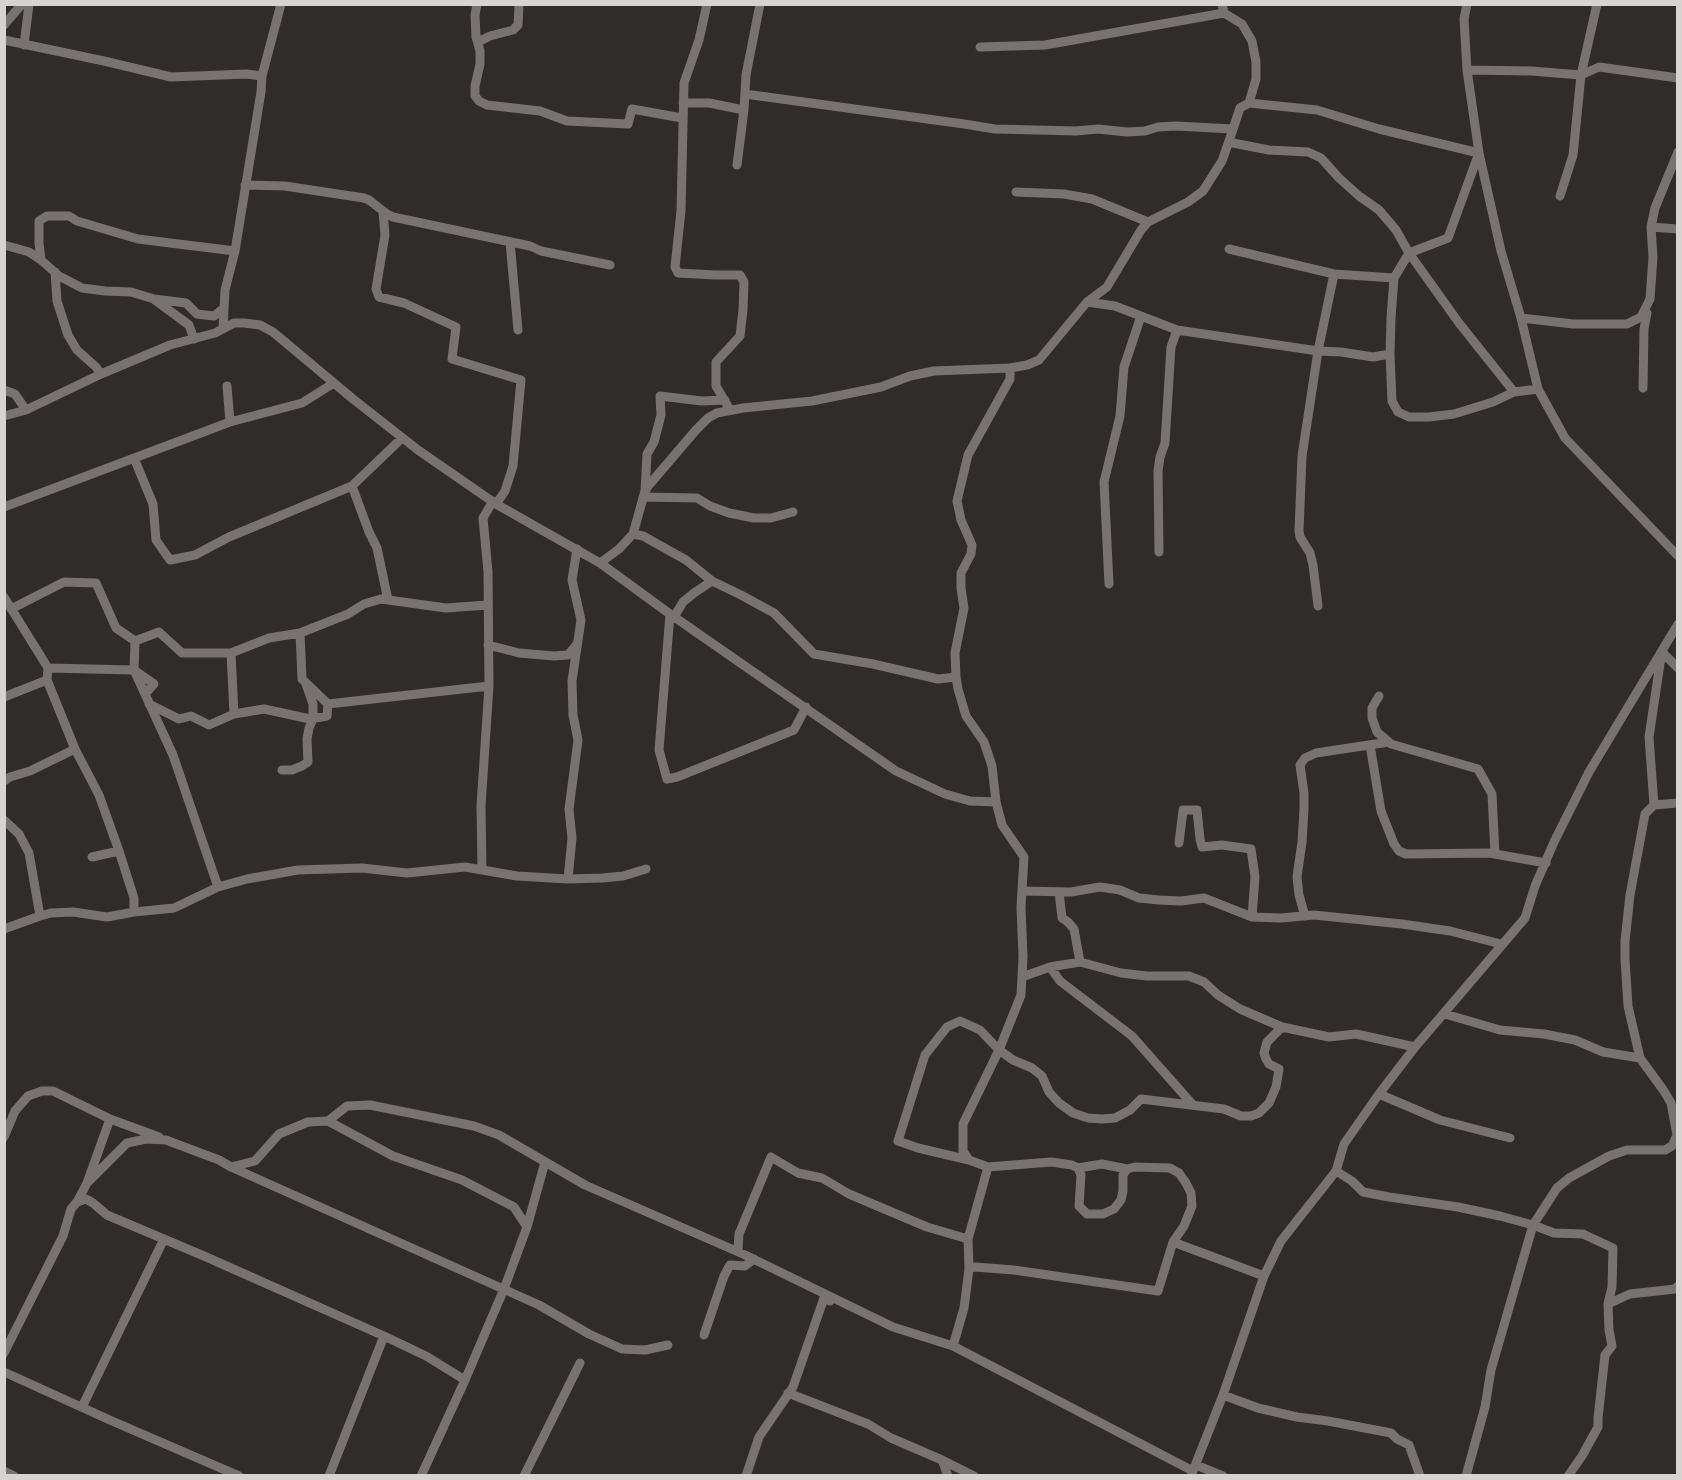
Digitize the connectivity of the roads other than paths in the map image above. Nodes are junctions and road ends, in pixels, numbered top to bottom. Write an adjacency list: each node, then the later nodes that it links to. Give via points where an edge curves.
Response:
1 (22, 4): 11 (street)
2 (29, 4): 14 (street)
3 (281, 4): 18 (street)
4 (477, 4): 13 (street)
5 (519, 4): 13 (street, via 518,25 513,30)
6 (707, 4): 21 (street, via 684,83)
7 (760, 4): 20 (street)
8 (1467, 4): 16 (street)
9 (1597, 4): 17 (street)
10 (1223, 9): 15 (street, via 1045,45); 22 (street, via 1242,24 1252,41 1256,79)
11 (4, 25)
12 (4, 40): 14 (street)
13 (478, 42): 24 (street, via 480,64 475,96 487,105 540,111 567,121 628,124 632,109)
14 (24, 45): 18 (street, via 171,77)
15 (980, 46)
16 (1467, 70): 17 (street); 28 (street)
17 (1581, 75): 19 (street, via 1599,67); 32 (street, via 1573,155)
18 (262, 76): 30 (street)
19 (1677, 78)
20 (746, 94): 23 (street); 25 (street, via 995,129)
21 (683, 103): 23 (street); 24 (street)
22 (1249, 103): 25 (street, via 1240,108); 28 (street, via 1317,110)
23 (744, 110): 29 (street)
24 (682, 118): 63 (street, via 681,211 675,267 678,273 740,275 744,282 740,336 716,362)
25 (1233, 129): 26 (street)
26 (1229, 141): 34 (street, via 1222,161 1203,191); 41 (street, via 1269,150 1308,152 1321,158 1379,210)
27 (1677, 152): 35 (street)
28 (1479, 153): 41 (street, via 1448,238); 52 (street)
29 (736, 165)
30 (245, 184): 33 (street, via 364,198); 40 (street)
31 (1016, 192): 34 (street, via 1092,199)
32 (1560, 196)
33 (383, 212): 37 (street); 78 (street, via 385,235 376,290 379,297 404,303 456,327 452,359 522,380 513,466 505,491)
34 (1148, 222): 49 (street, via 1107,287)
35 (1651, 227): 36 (street); 48 (street)
36 (1677, 229)
37 (510, 242): 43 (street); 54 (street)
38 (4, 245): 42 (street)
39 (1229, 249): 45 (street)
40 (235, 251): 42 (street, via 138,239 69,216 47,216 39,221); 50 (street)
41 (1409, 253): 46 (street); 67 (street)
42 (41, 260): 44 (street)
43 (610, 264)
44 (55, 272): 47 (street, via 82,288 131,292); 60 (street, via 57,300 68,335)
45 (1334, 274): 46 (street); 57 (street)
46 (1394, 278): 58 (street)
47 (154, 299): 50 (street, via 186,303 197,314 204,315 214,316); 56 (street, via 189,325)
48 (1650, 299): 52 (street, via 1641,317 1627,324 1573,324); 64 (street, via 1644,329)
49 (1087, 302): 51 (street); 59 (street, via 1039,360)
50 (224, 308): 53 (street)
51 (1141, 315): 55 (street); 88 (street, via 1124,367 1120,416 1104,482)
52 (1521, 318): 66 (street)
53 (223, 329): 56 (street); 61 (street, via 234,323 260,325)
54 (518, 330)
55 (1177, 330): 57 (street); 84 (street, via 1171,347 1165,443 1158,471)
56 (194, 339): 60 (street)
57 (1318, 351): 58 (street, via 1373,357); 92 (street, via 1302,456 1299,531 1310,553)
58 (1390, 354): 67 (street, via 1392,401 1398,412 1409,417 1454,414)
59 (1010, 368): 71 (street, via 934,371 812,401); 105 (street, via 1010,379 968,455 957,501 972,545 961,573 964,608 955,653)
60 (101, 374): 70 (street)
61 (334, 383): 73 (street, via 302,404); 74 (street)
62 (227, 386): 73 (street)
63 (716, 386): 68 (street); 69 (street)
64 (1643, 388)
65 (4, 390): 70 (street, via 15,394)
66 (1538, 390): 67 (street); 85 (street, via 1565,438)
67 (1514, 392)
68 (725, 400): 69 (street); 71 (street)
69 (705, 401): 77 (street, via 660,396 661,415 647,454)
70 (26, 410): 72 (street)
71 (730, 410): 77 (street, via 717,413 702,424)
72 (4, 416)
73 (230, 422): 75 (street)
74 (402, 438): 76 (street); 78 (street)
75 (134, 458): 76 (street, via 153,504 156,540 170,560 195,555); 79 (street)
76 (352, 486): 90 (street, via 377,548)
77 (644, 494): 80 (street, via 697,498 729,513 754,518); 81 (street)
78 (495, 502): 83 (street); 91 (street, via 483,518)
79 (4, 507)
80 (793, 512)
81 (633, 534): 86 (street); 87 (street, via 686,560)
82 (1677, 540): 85 (street)
83 (577, 549): 86 (street); 98 (street, via 572,580 581,620)
84 (1159, 552)
85 (1674, 552)
86 (600, 563): 94 (street)
87 (712, 581): 94 (street, via 694,592); 105 (street, via 774,614 814,654 938,679)
88 (1109, 584)
89 (4, 597): 93 (street)
90 (388, 600): 91 (street, via 446,608); 96 (street, via 364,604)
91 (487, 605): 99 (street)
92 (1318, 606)
93 (11, 609): 97 (street, via 63,582 96,583 116,628); 102 (street)
94 (672, 616): 113 (street); 113 (street, via 659,750 667,779 794,730)
95 (1677, 624): 100 (street)
96 (300, 633): 101 (street, via 269,638); 107 (street, via 302,679)
97 (135, 641): 101 (street, via 159,633 182,653); 104 (street)
98 (578, 642): 99 (street, via 568,655 554,656); 132 (street, via 572,681 578,740 569,808 572,838)
99 (488, 645): 108 (street)
100 (1662, 652): 103 (street); 123 (street, via 1649,737); 129 (street, via 1589,772)
101 (231, 653): 114 (street)
102 (48, 668): 104 (street); 106 (street)
103 (1677, 668)
104 (134, 670): 111 (street)
105 (956, 677): 121 (street, via 966,716 984,742 992,766)
106 (47, 680): 110 (street); 118 (street)
107 (306, 682): 112 (street); 115 (street)
108 (489, 686): 112 (street); 130 (street, via 481,806)
109 (1379, 696): 116 (street, via 1372,708 1372,718 1377,732)
110 (4, 697)
111 (149, 704): 114 (street, via 179,719 191,716 208,725); 133 (street, via 173,755)
112 (328, 704): 115 (street, via 327,716)
113 (806, 707): 121 (street, via 896,771 945,794 970,801)
114 (234, 714): 115 (street, via 264,709)
115 (313, 719): 119 (street, via 307,739 308,762)
116 (1389, 742): 117 (street); 127 (street, via 1478,769 1492,794)
117 (1370, 745): 127 (street, via 1381,811 1399,851); 138 (street, via 1316,753 1300,765 1304,809 1297,878)
118 (75, 749): 120 (street); 126 (street, via 99,795)
119 (282, 770)
120 (4, 781)
121 (996, 802): 134 (street, via 1002,825 1024,857)
122 (1677, 803): 123 (street)
123 (1654, 805): 149 (street, via 1645,814 1625,941 1628,1005)
124 (4, 820): 137 (street, via 19,834 30,853)
125 (1179, 843): 139 (street, via 1183,810 1197,810 1202,847 1251,849 1255,877)
126 (119, 851): 128 (street); 136 (street, via 134,898)
127 (1495, 854): 129 (street)
128 (92, 857)
129 (1546, 863): 141 (street, via 1524,918)
130 (482, 869): 132 (street); 133 (street, via 407,873 362,868 298,870)
131 (646, 869): 132 (street, via 612,877)
132 (568, 879)
133 (218, 887): 136 (street, via 174,908)
134 (1022, 891): 135 (street); 144 (street)
135 (1059, 892): 139 (street, via 1100,887 1139,898 1181,902 1204,898); 142 (street, via 1062,918 1074,929)
136 (134, 912): 137 (street, via 107,917 74,912)
137 (40, 916): 140 (street)
138 (1305, 916): 139 (street); 141 (street, via 1450,931)
139 (1252, 917)
140 (4, 929)
141 (1501, 944): 145 (street)
142 (1080, 962): 143 (street); 146 (street, via 1130,974 1189,976 1204,982 1240,1009)
143 (1050, 967): 144 (street); 153 (street, via 1060,981 1132,1036)
144 (1022, 977): 148 (street, via 1021,995)
145 (1444, 1014): 147 (street); 149 (street, via 1500,1030 1575,1040 1603,1052)
146 (1282, 1027): 147 (street, via 1329,1036 1356,1034); 153 (street, via 1267,1042 1264,1053 1269,1064 1279,1069 1269,1103 1259,1113 1241,1116 1224,1109)
147 (1415, 1047): 152 (street)
148 (999, 1050): 153 (street, via 1032,1068 1059,1103 1088,1118 1115,1118 1142,1098); 159 (street, via 963,1124 963,1151); 159 (street, via 980,1030 960,1021 946,1027 925,1055 898,1141)
149 (1640, 1058): 150 (street)
150 (1664, 1091): 151 (street); 168 (street, via 1671,1103 1677,1135 1672,1146 1665,1150 1627,1150 1569,1178 1557,1188)
151 (1677, 1092)
152 (1379, 1094): 157 (street, via 1440,1120); 165 (street, via 1344,1144)
153 (1193, 1105)
154 (110, 1119): 156 (street, via 53,1091 42,1091 28,1096 15,1111); 158 (street); 166 (street)
155 (328, 1121): 160 (street, via 346,1106 370,1105 484,1128); 161 (street, via 308,1122 279,1134 255,1161); 169 (street, via 393,1156 462,1180 514,1207)
156 (4, 1137)
157 (1510, 1138)
158 (166, 1140): 161 (street); 166 (street, via 127,1143)
159 (969, 1160): 162 (street)
160 (545, 1162): 169 (street); 173 (street, via 585,1185)
161 (231, 1167): 178 (street)
162 (988, 1167): 163 (street, via 1051,1162); 171 (street)
163 (1078, 1168): 164 (street, via 1102,1164); 164 (street, via 1079,1206 1087,1214 1114,1209 1121,1200)
164 (1127, 1169): 172 (street, via 1170,1168 1186,1183 1192,1206)
165 (1336, 1171): 168 (street, via 1364,1192 1458,1207); 176 (street, via 1281,1241)
166 (87, 1183): 167 (street)
167 (77, 1202): 170 (street, via 86,1199 106,1215); 185 (street)
168 (1533, 1225): 179 (street, via 1554,1233 1583,1234 1613,1248); 206 (street, via 1491,1370)
169 (527, 1227): 178 (street)
170 (164, 1239): 182 (street); 191 (street)
171 (968, 1239): 173 (street, via 927,1227 849,1194 822,1178 798,1173 771,1157 739,1234); 175 (street)
172 (1173, 1242): 175 (street, via 1158,1291 1014,1270); 176 (street)
173 (738, 1251): 174 (street)
174 (754, 1259): 180 (street); 181 (street, via 745,1266 730,1265)
175 (969, 1269): 184 (street, via 964,1308)
176 (1264, 1276): 190 (street)
177 (1677, 1286): 179 (street, via 1630,1294)
178 (504, 1289): 183 (street, via 622,1349); 188 (street)
179 (1608, 1304): 207 (street, via 1612,1346 1605,1355 1598,1427)
180 (893, 1327): 184 (street); 189 (street, via 824,1298)
181 (704, 1335)
182 (384, 1336): 188 (street); 198 (street)
183 (668, 1345)
184 (953, 1346): 194 (street)
185 (4, 1353)
186 (580, 1363): 200 (street)
187 (4, 1372): 191 (street)
188 (465, 1380): 199 (street)
189 (788, 1393): 192 (street, via 868,1424); 201 (street, via 759,1437)
190 (1223, 1395): 194 (street); 205 (street, via 1297,1418 1391,1433 1409,1445)
191 (82, 1407): 196 (street)
192 (942, 1460): 195 (street); 202 (street)
193 (4, 1471): 197 (street)
194 (1193, 1471): 204 (street)
195 (959, 1473): 203 (street)
196 (236, 1475)
197 (14, 1476)
198 (329, 1476)
199 (421, 1476)
200 (524, 1476)
201 (746, 1476)
202 (948, 1476)
203 (974, 1476)
204 (1223, 1476)
205 (1420, 1476)
206 (1466, 1476)
207 (1568, 1476)

